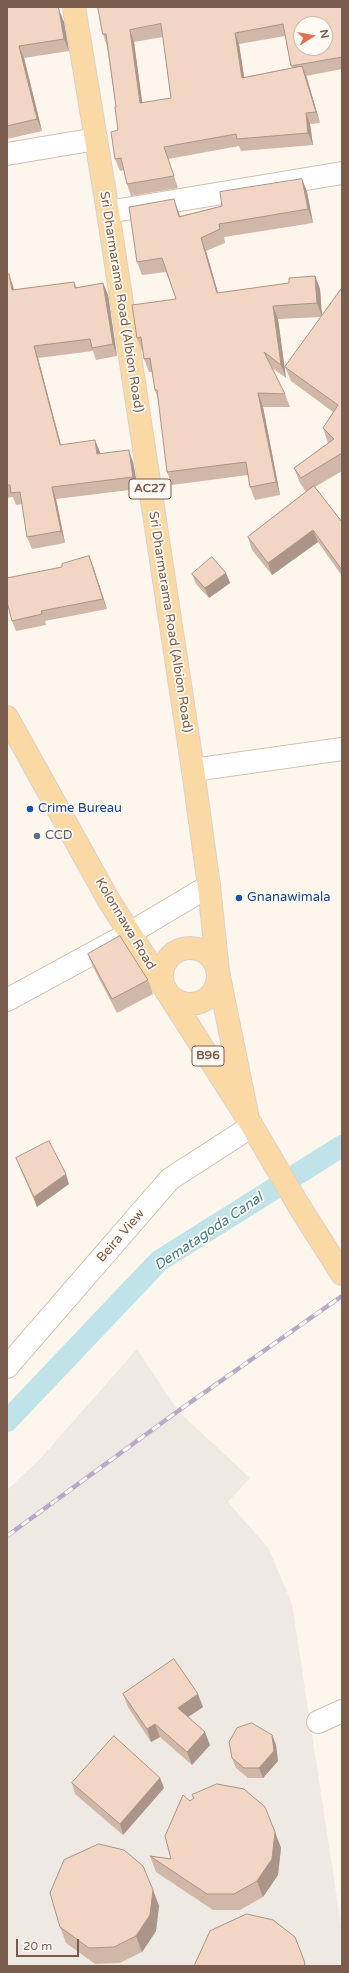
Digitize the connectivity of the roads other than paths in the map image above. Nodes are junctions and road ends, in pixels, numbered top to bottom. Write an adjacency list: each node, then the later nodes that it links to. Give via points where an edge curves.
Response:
1 (74, 7): 2 (main road, Sri Dharmarama Road (Albion Road) / AC27)
2 (96, 139): 3 (street); 5 (main road, Sri Dharmarama Road (Albion Road) / AC27)
3 (7, 154)
4 (342, 173): 5 (street)
5 (108, 212): 8 (main road, Sri Dharmarama Road (Albion Road) / AC27)
6 (7, 717): 10 (main road, Kolonnawa Road / B96, via 108,899)
7 (342, 749): 8 (street)
8 (193, 770): 9 (main road, Sri Dharmarama Road (Albion Road) / AC27)
9 (209, 886): 10 (street); 11 (main road, Sri Dharmarama Road (Albion Road) / AC27)
10 (130, 933): 12 (main road, Kolonnawa Road / B96); 13 (street)
11 (218, 972): 12 (main road, via 218,982 214,990 201,1002 182,1003 173,999); 12 (main road, via 213,959 202,950 193,947 180,949 168,957 163,966 162,979); 14 (main road, Sri Dharmarama Road (Albion Road) / AC27)
12 (167, 992): 14 (main road, Kolonnawa Road / B96)
13 (7, 1000)
14 (250, 1122): 15 (main road, B96); 16 (street, Beira View, via 170,1179)
15 (342, 1274)
16 (7, 1367)
17 (342, 1711): 18 (street)
18 (318, 1722)

